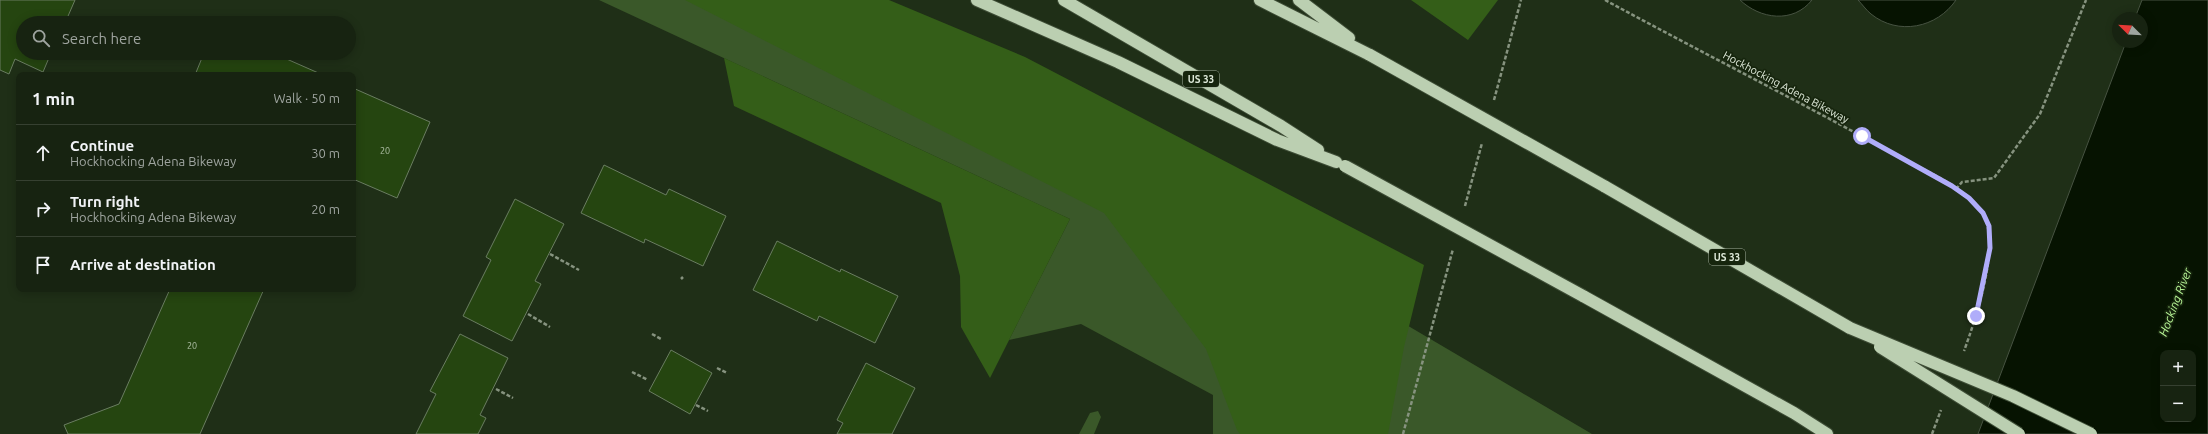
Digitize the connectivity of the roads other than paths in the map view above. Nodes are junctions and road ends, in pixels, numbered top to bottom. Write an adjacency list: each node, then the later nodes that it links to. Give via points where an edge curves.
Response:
1 (977, 0): 6 (highway, via 1118,62 1277,140)
2 (1064, 0): 6 (highway, US 33, via 1281,126)
3 (1260, 0): 5 (highway, US 33)
4 (1299, 0): 5 (highway)
5 (1370, 55): 7 (highway, US 33, bridge)
6 (1340, 164): 8 (highway, US 33, bridge, via 1584,296)
7 (1850, 328): 9 (highway, US 33, bridge); 10 (highway, bridge, via 2013,396)
8 (1827, 434)
9 (2019, 434)
10 (2091, 434)

